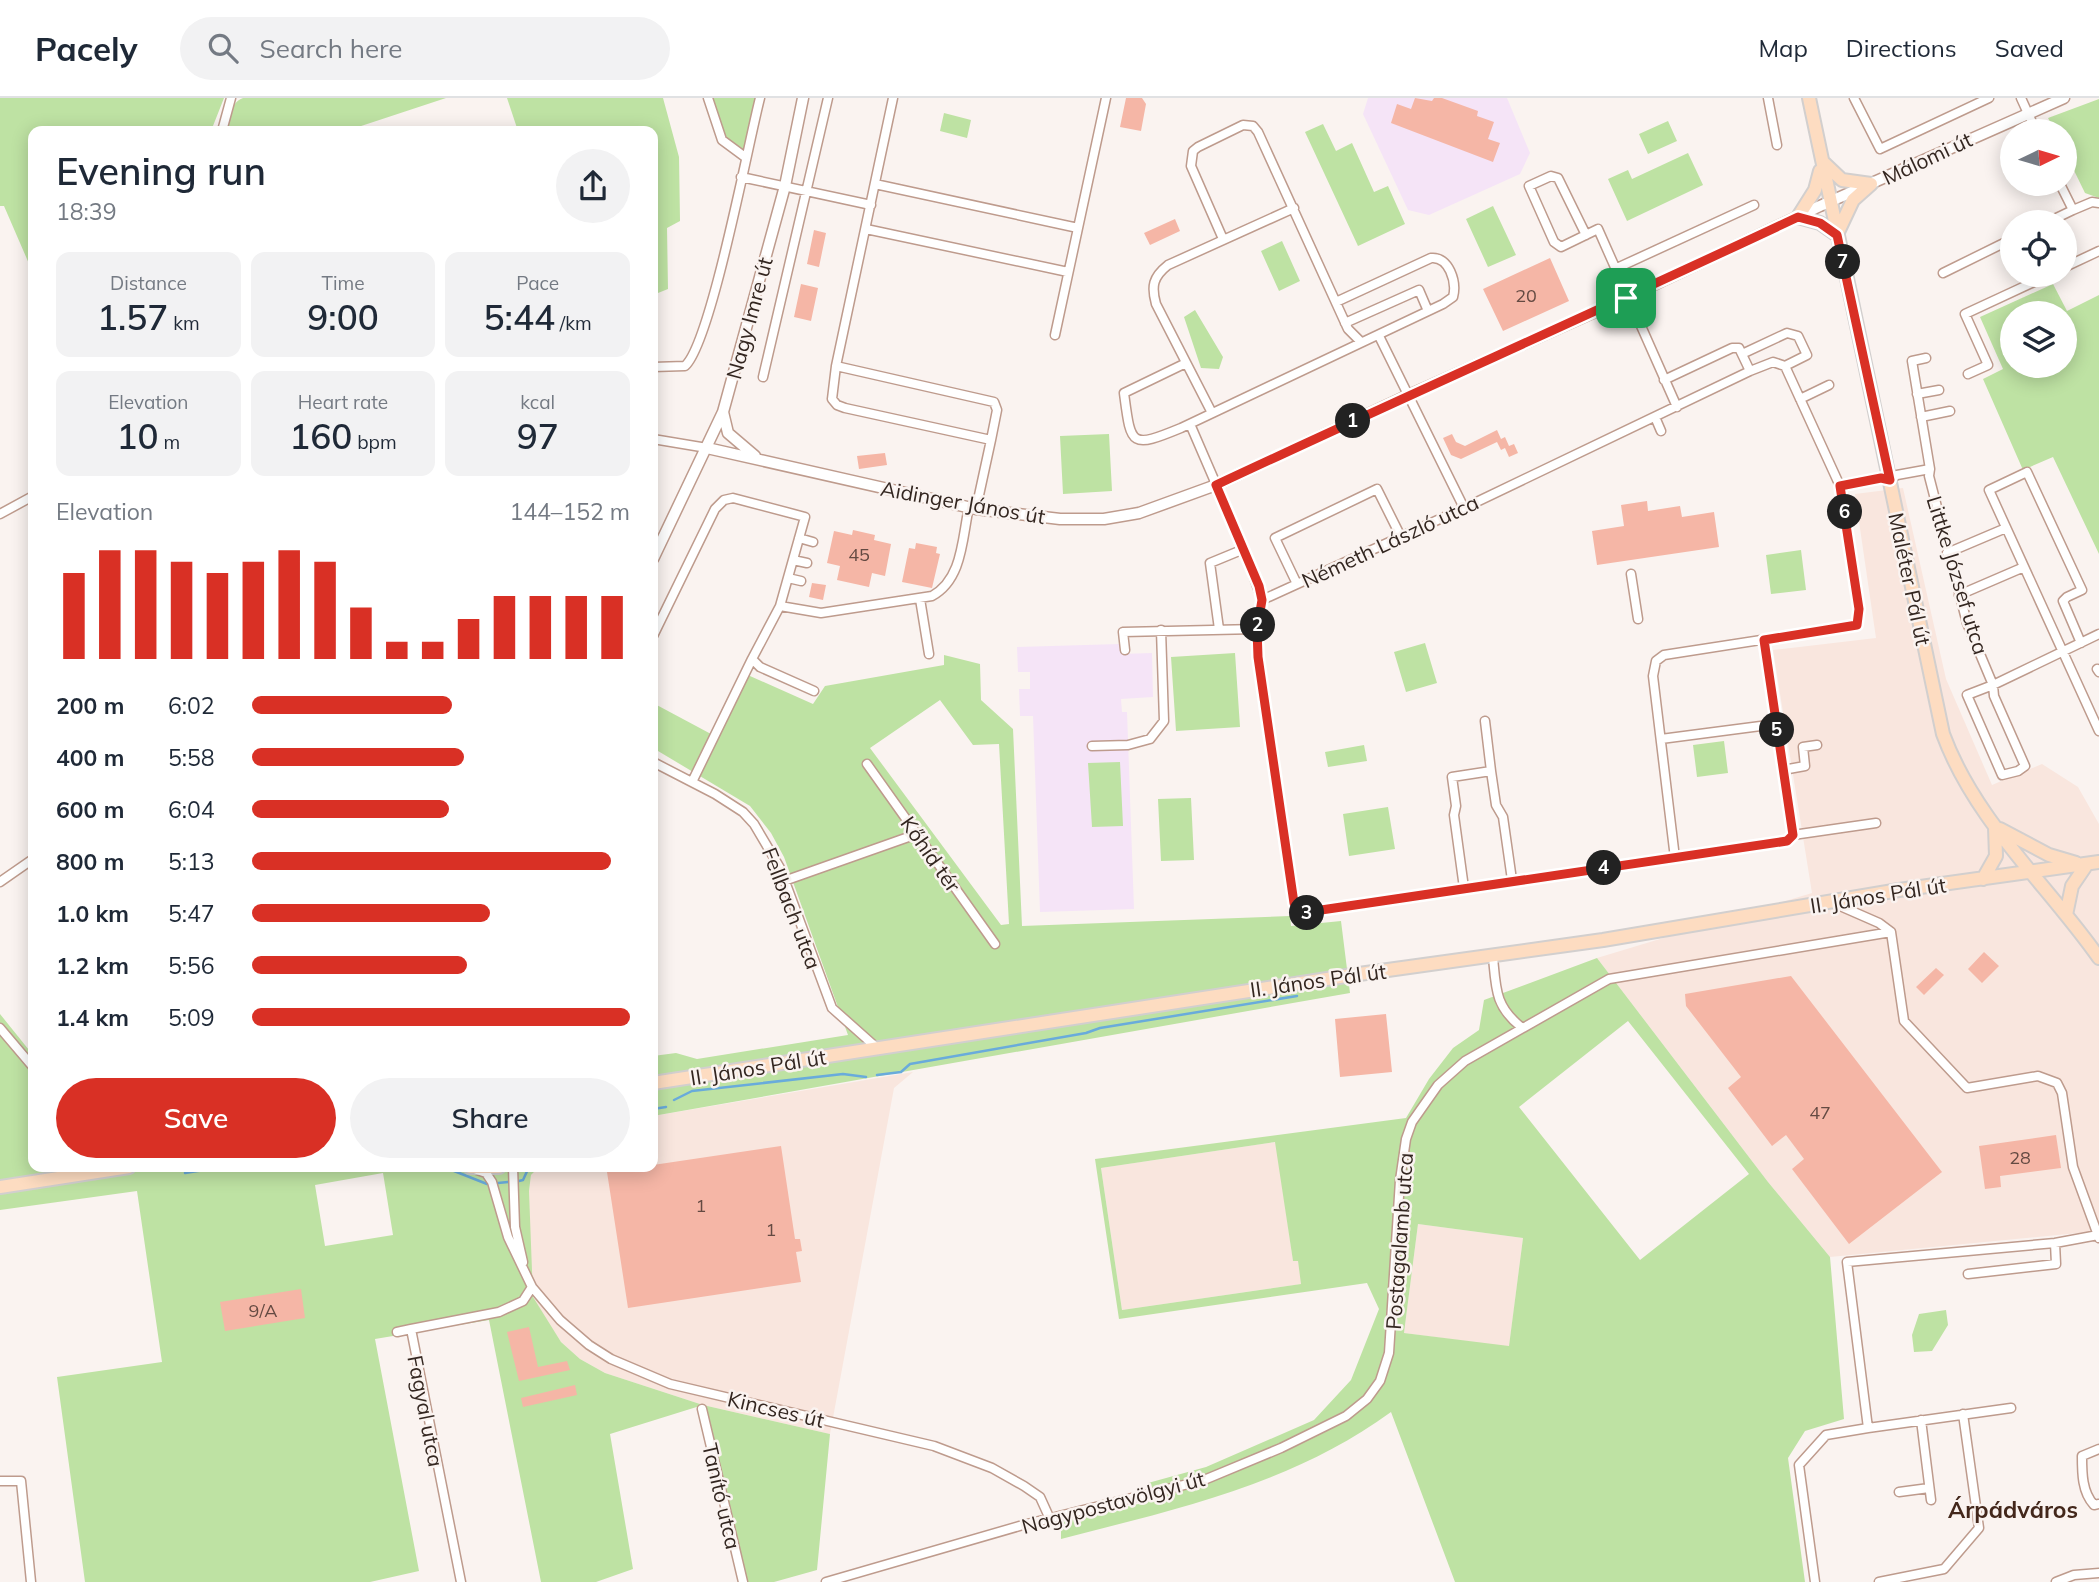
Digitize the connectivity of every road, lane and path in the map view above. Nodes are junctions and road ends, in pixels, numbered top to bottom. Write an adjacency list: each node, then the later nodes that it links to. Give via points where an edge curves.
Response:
1 (231, 98): 16 (street)
2 (708, 98): 18 (street, via 722,140)
3 (760, 98): 18 (street, Nagy Imre út)
4 (803, 98): 23 (street, Nagy Imre út)
5 (828, 98): 24 (street, Nagy Imre út)
6 (892, 98): 21 (street)
7 (1106, 98): 32 (street)
8 (1768, 98): 17 (street)
9 (1809, 98): 19 (main road, Maléter Pál út)
10 (1854, 98): 11 (street, via 1880,149)
11 (1989, 98)
12 (2021, 98): 14 (street)
13 (2064, 98): 14 (street, Málomi út)
14 (2027, 112): 15 (street); 22 (street, Málomi út)
15 (2030, 119)
16 (223, 126)
17 (1777, 145)
18 (745, 157): 20 (street, Nagy Imre út)
19 (1820, 158): 22 (main road, via 1842,180); 25 (main road, Maléter Pál út); 31 (main road, via 1815,190)
20 (741, 177): 23 (street); 56 (street, Nagy Imre út, via 701,339 685,366)
21 (875, 184): 27 (street); 32 (street)
22 (1871, 184): 25 (street, Málomi út); 35 (main road, via 1853,201)
23 (785, 186): 24 (street); 68 (street, Nagy Imre út)
24 (807, 191): 27 (street); 59 (street, Nagy Imre út)
25 (1830, 202): 31 (street, Aidinger János út); 35 (main road, Maléter Pál út)
26 (2099, 203): 30 (street)
27 (871, 205): 33 (street)
28 (1754, 205): 40 (street)
29 (1294, 208): 36 (street); 36 (street, via 1258,132 1243,125 1198,146 1191,157); 45 (street)
30 (2075, 210)
31 (1798, 217): 35 (main road, via 1820,223); 44 (street, Aidinger János út)
32 (1078, 228): 41 (street)
33 (866, 229): 41 (street); 54 (street)
34 (1586, 235): 34 (street, via 1558,178 1550,176 1529,186 1554,243 1561,247); 40 (street, via 1598,229)
35 (1837, 235): 79 (main road, Maléter Pál út)
36 (1223, 239): 53 (street, via 1168,265 1153,282 1157,304)
37 (2000, 245): 42 (street)
38 (2099, 251): 39 (street)
39 (2077, 261)
40 (1617, 268): 44 (street)
41 (1068, 272): 48 (street)
42 (1943, 273)
43 (2023, 287): 58 (street, via 1965,314 1988,365)
44 (1626, 298): 60 (street); 64 (street, Aidinger János út)
45 (1336, 302): 46 (street, via 1438,257 1444,260 1455,291 1453,297); 47 (street)
46 (1428, 311): 47 (street, via 1419,290); 49 (street)
47 (1346, 324): 50 (street)
48 (1055, 335)
49 (1379, 336): 50 (street); 64 (street)
50 (1360, 341): 69 (street)
51 (1742, 354): 55 (street, via 1787,333 1798,336 1807,355); 57 (street); 60 (street, via 1739,348 1732,348)
52 (1926, 358): 63 (street, Littke József utca, via 1912,361)
53 (1186, 363): 69 (street); 72 (street, via 1124,393 1128,427 1139,441)
54 (836, 366): 75 (street, via 831,391 837,405); 75 (street, via 994,402 997,411)
55 (1785, 366): 57 (street, Németh László utca, via 1773,362); 65 (street)
56 (658, 367)
57 (1750, 371): 66 (street, Németh László utca)
58 (1968, 374)
59 (763, 377)
60 (1664, 380): 66 (street)
61 (1829, 385): 65 (street)
62 (1939, 390): 63 (street)
63 (1917, 394): 70 (street, Littke József utca)
64 (1408, 396): 80 (street, Aidinger János út); 84 (street)
65 (1800, 399): 81 (street)
66 (1677, 407): 71 (street, Németh László utca)
67 (1950, 411): 70 (street)
68 (723, 412): 76 (street, Nagy Imre út); 77 (street, via 728,433)
69 (1212, 413): 72 (street)
70 (1921, 416): 78 (street, Littke József utca)
71 (1655, 417): 73 (street); 84 (street, Németh László utca)
72 (1190, 424): 80 (street)
73 (1661, 431)
74 (658, 440): 76 (street)
75 (991, 440): 83 (street)
76 (707, 448): 77 (street, Aidinger János út); 90 (street, Nagy Imre út)
77 (761, 460): 83 (street, Aidinger János út)
78 (1930, 469): 79 (street); 92 (street, Littke József utca)
79 (1890, 480): 81 (street); 130 (main road, Maléter Pál út, via 1943,734 1963,779)
80 (1216, 485): 83 (street, Aidinger János út, via 1139,513 1104,519 1060,519); 91 (street)
81 (1840, 486): 110 (street, via 1859,609 1857,625)
82 (28, 499): 85 (street)
83 (972, 508): 101 (street, via 953,580)
84 (1464, 508): 87 (street, Németh László utca)
85 (0, 514)
86 (2006, 528): 92 (street); 95 (street); 111 (street, via 1989,490 2027,472 2082,590 2063,601)
87 (1400, 535): 99 (street, Németh László utca); 99 (street, via 1377,489 1368,493 1275,538)
88 (799, 538): 89 (street); 93 (street); 105 (street, via 805,517 733,498 723,500)
89 (813, 541)
90 (658, 548)
91 (1244, 550): 102 (street); 106 (street, via 1210,563)
92 (1947, 553): 100 (street, Littke József utca)
93 (793, 560): 94 (street); 97 (street)
94 (807, 563)
95 (2024, 567): 100 (street); 113 (street)
96 (1631, 574): 104 (street)
97 (788, 578): 98 (street); 103 (street)
98 (801, 581)
99 (1297, 584): 102 (street, Németh László utca)
100 (1959, 595): 116 (street, Littke József utca)
101 (920, 599): 103 (street, via 821,613); 114 (street)
102 (1262, 600): 107 (street)
103 (780, 606): 115 (street)
104 (1638, 620)
105 (658, 626)
106 (1219, 629): 107 (street); 108 (street)
107 (1257, 629): 141 (street, via 1297,910 1307,913)
108 (1161, 631): 112 (street, via 1124,632); 123 (street, via 1164,721 1150,739)
109 (2099, 634): 111 (street, Littke József utca)
110 (1764, 640): 119 (street); 121 (street, via 1664,655 1656,661 1653,676)
111 (2081, 643): 113 (street, Littke József utca)
112 (1125, 650)
113 (2062, 652): 116 (street, Littke József utca); 120 (street)
114 (929, 654)
115 (752, 659): 117 (street); 128 (street)
116 (1993, 685): 116 (street, via 1967,695 2002,775 2025,766)
117 (814, 691)
118 (1485, 722): 127 (street)
119 (1776, 724): 121 (street); 126 (street)
120 (2099, 731)
121 (1661, 738): 133 (street)
122 (1817, 745): 126 (street, via 1802,747 1805,766)
123 (1092, 746)
124 (867, 764): 132 (street, Kőhíd tér)
125 (658, 765): 128 (street, Fellbach utca)
126 (1783, 770): 131 (street)
127 (1491, 771): 138 (street); 141 (street, via 1452,777)
128 (692, 782): 139 (street, Fellbach utca, via 743,812 767,842)
129 (1876, 823): 131 (street)
130 (1995, 827): 135 (main road, via 2049,855); 136 (main road, Maléter Pál út); 137 (main road, via 1996,856)
131 (1793, 833): 133 (street, via 1787,841)
132 (917, 834): 139 (street); 145 (street, Kőhíd tér)
133 (1675, 858): 138 (street)
134 (28, 862): 140 (street)
135 (2093, 863): 136 (main road, II. János Pál út); 143 (main road, via 2072,886)
136 (2032, 872): 137 (main road, II. János Pál út); 143 (main road, Maléter Pál út)
137 (1983, 879): 142 (main road, II. János Pál út)
138 (1512, 880): 141 (street)
139 (784, 881): 150 (street, Fellbach utca, via 832,1009)
140 (0, 882)
141 (1464, 888)
142 (1831, 902): 144 (street); 146 (main road, II. János Pál út)
143 (2066, 915): 147 (main road, Maléter Pál út)
144 (1891, 932): 148 (street, Postagalamb utca, via 1609,979); 157 (street, via 1904,1021 1967,1088 2038,1076 2060,1087 2073,1167)
145 (995, 944)
146 (1493, 957): 148 (street, via 1497,997 1506,1015); 150 (main road, II. János Pál út)
147 (2099, 958)
148 (1521, 1027): 164 (street, Postagalamb utca, via 1465,1061 1438,1085 1412,1122 1400,1180 1392,1337)
149 (0, 1028): 151 (street)
150 (877, 1048): 152 (main road, II. János Pál út)
151 (28, 1061)
152 (658, 1082)
153 (86, 1172): 156 (main road)
154 (483, 1172): 159 (street, via 492,1182 508,1237)
155 (513, 1172): 159 (street, via 515,1227)
156 (0, 1186)
157 (2099, 1236): 158 (street)
158 (2055, 1243): 160 (street, via 2056,1264); 169 (street, via 1847,1262)
159 (523, 1265): 161 (street, Kincses út)
160 (1968, 1273)
161 (533, 1287): 162 (street, Fagyal utca, via 523,1301 499,1312); 176 (street, Kincses út, via 589,1345 629,1368 670,1384 934,1446 1024,1486 1040,1497)
162 (411, 1329): 163 (street); 179 (street, Fagyal utca)
163 (397, 1332)
164 (1380, 1381): 176 (street, Nagypostavölgyi út, via 1346,1416 1281,1448 1204,1479)
165 (2011, 1408): 167 (street)
166 (702, 1409): 180 (street, Tanító utca)
167 (1963, 1414): 168 (street); 183 (street, via 1979,1528 1944,1569)
168 (1921, 1420): 169 (street); 172 (street)
169 (1868, 1429): 182 (street, via 1826,1435 1799,1465)
170 (2099, 1448): 175 (street, via 2082,1456 2082,1475 2088,1498)
171 (0, 1481): 178 (street, via 21,1481)
172 (1929, 1488): 173 (street); 174 (street)
173 (1899, 1492)
174 (1931, 1500)
175 (2099, 1504)
176 (1050, 1519): 181 (street, Nagypostavölgyi út)
177 (2099, 1573): 184 (street)
178 (32, 1582)
179 (461, 1582)
180 (743, 1582)
181 (826, 1582)
182 (1815, 1582)
183 (1879, 1582)
184 (2056, 1582)

